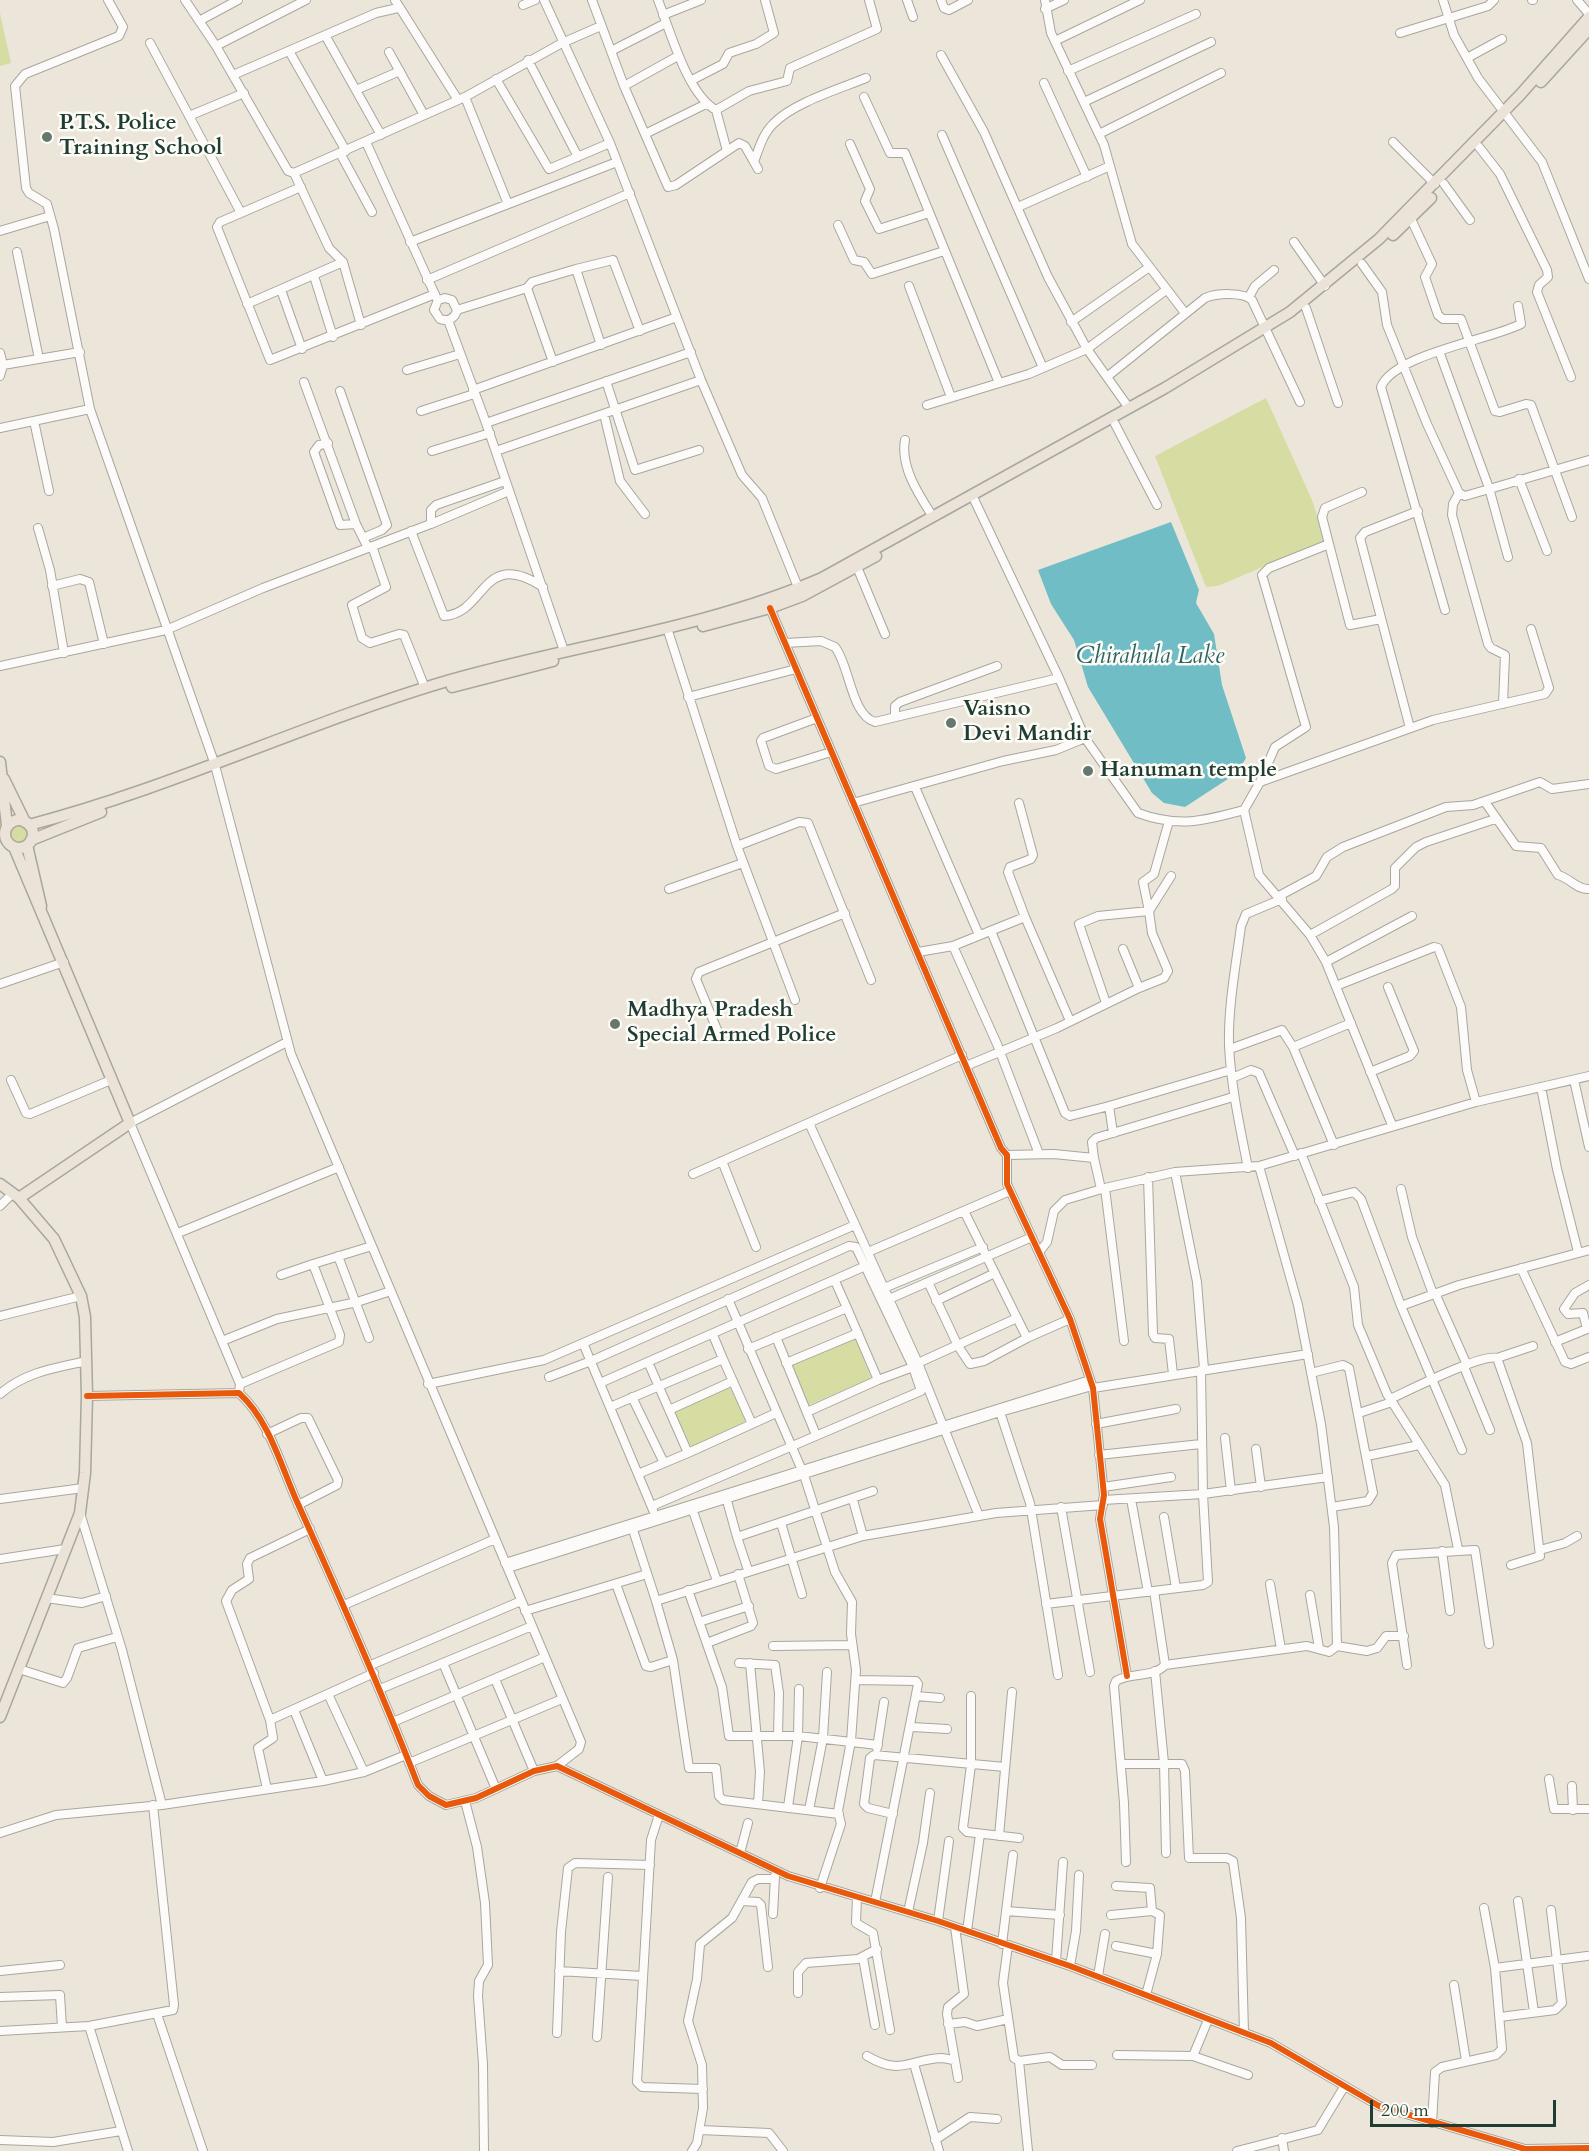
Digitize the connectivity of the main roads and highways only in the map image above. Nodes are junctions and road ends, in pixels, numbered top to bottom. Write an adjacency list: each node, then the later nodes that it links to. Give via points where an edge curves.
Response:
1 (1589, 15): 3 (main road)
2 (1589, 29): 3 (main road)
3 (1505, 116): 4 (main road); 4 (main road)
4 (1439, 184): 5 (main road); 5 (main road, via 1411,219 1362,264 1306,308)
5 (1268, 331): 6 (main road); 6 (main road, via 1115,424)
6 (974, 498): 7 (main road); 7 (main road, via 857,567)
7 (800, 592): 8 (main road, via 425,688); 8 (main road, via 770,608 427,694)
8 (215, 765): 11 (main road, via 94,808); 13 (main road)
9 (1, 768): 10 (main road); 11 (main road)
10 (3, 809): 12 (main road)
11 (28, 824): 12 (main road, via 17,820); 13 (main road)
12 (4, 830): 14 (main road)
13 (29, 842): 14 (main road); 15 (main road)
14 (8, 847): 15 (main road)
15 (41, 907): 17 (main road, via 130,1123)
16 (0, 1184): 17 (main road)
17 (16, 1196): 18 (main road, via 54,1239 81,1296 87,1396 80,1513 19,1669)
18 (5, 1688): 19 (main road)
19 (0, 1717)

